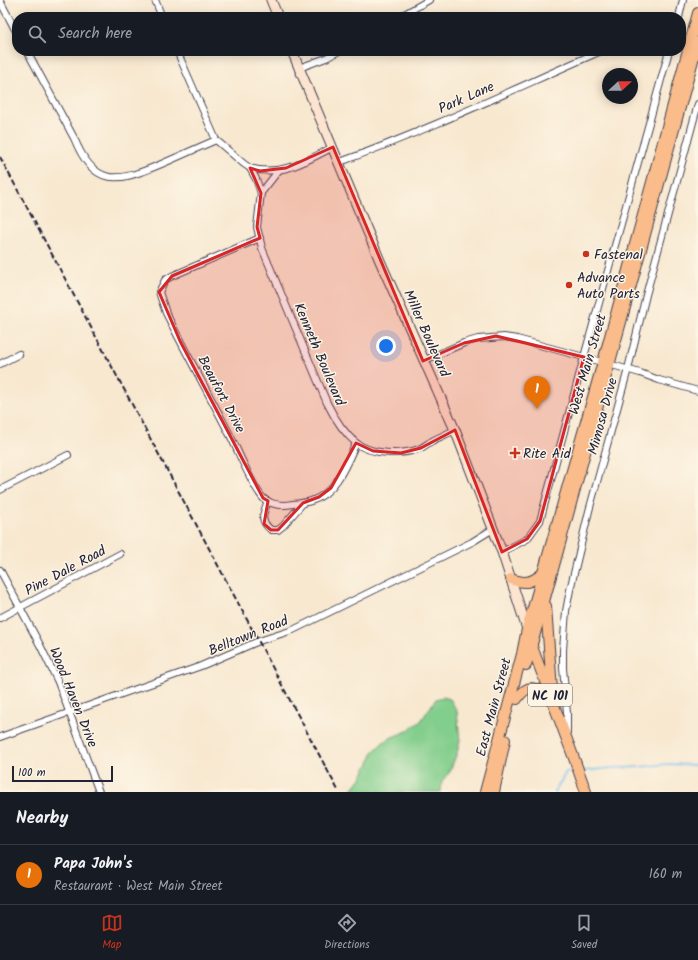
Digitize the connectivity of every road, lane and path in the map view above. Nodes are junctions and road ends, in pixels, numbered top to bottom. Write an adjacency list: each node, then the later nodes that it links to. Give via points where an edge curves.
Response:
1 (155, 0): 6 (street)
2 (271, 0): 7 (street)
3 (429, 0): 8 (street)
4 (683, 0): 9 (street)
5 (0, 1): 11 (street)
6 (160, 12)
7 (276, 12)
8 (408, 12)
9 (680, 12)
10 (698, 14): 31 (main road, West Main Street)
11 (12, 24)
12 (698, 42): 31 (main road, West Main Street)
13 (30, 56): 21 (street, via 78,148 89,165 104,176 130,176)
14 (179, 56): 21 (street, Kenneth Boulevard)
15 (294, 56): 19 (street, Miller Boulevard)
16 (330, 56): 19 (street)
17 (590, 56): 23 (street, Park Lane)
18 (668, 56): 29 (street)
19 (299, 68): 22 (street, Miller Boulevard)
20 (698, 104): 33 (street, Mimosa Drive, via 661,235)
21 (216, 140): 24 (street, Kenneth Boulevard)
22 (333, 147): 23 (street, Miller Boulevard); 25 (street, via 294,166)
23 (340, 162): 30 (street, Miller Boulevard)
24 (250, 168): 25 (street, via 260,171); 26 (street, Kenneth Boulevard)
25 (279, 170): 26 (street)
26 (261, 193): 27 (street, Kenneth Boulevard, via 257,227)
27 (260, 238): 36 (street, Kenneth Boulevard, via 268,264 333,416); 39 (street, Beaufort Drive, via 172,276 165,280 159,292 166,313 258,493)
28 (19, 354): 32 (street)
29 (584, 357): 30 (street, via 496,336 478,338); 31 (street); 42 (street, via 540,521 527,539)
30 (423, 361): 35 (street, Miller Boulevard)
31 (606, 363): 33 (street); 45 (main road, West Main Street); 47 (main road, West Main Street)
32 (0, 364)
33 (628, 369): 34 (street); 56 (street, Mimosa Drive, via 602,461 566,611 563,650)
34 (698, 391)
35 (455, 430): 36 (street, Kenneth Boulevard, via 420,448 401,453 373,451); 41 (street, Miller Boulevard)
36 (356, 443): 40 (street, via 331,488 319,497)
37 (68, 455): 38 (street)
38 (0, 490)
39 (268, 502): 40 (street, via 284,505); 40 (street, via 263,519 264,524 271,530 278,530 283,526)
40 (303, 503)
41 (493, 529): 42 (street, Miller Boulevard); 54 (street, Belltown Road, via 472,542 293,630)
42 (502, 552): 46 (street, Miller Boulevard)
43 (120, 554): 48 (street, Pine Dale Road)
44 (0, 570): 48 (street, Wood Haven Drive)
45 (542, 574): 46 (main road, via 527,582); 50 (main road, West Main Street)
46 (512, 579): 50 (street, Miller Boulevard)
47 (545, 598): 51 (main road, West Main Street); 53 (main road)
48 (20, 608): 49 (street, Pine Dale Road); 54 (street, Wood Haven Drive, via 52,669)
49 (0, 618)
50 (527, 629): 51 (main road, NC 101); 58 (main road, East Main Street)
51 (531, 644): 52 (main road, East Main Street); 53 (main road, NC 101)
52 (517, 699): 53 (main road, via 526,689 534,688 542,691); 59 (main road, East Main Street)
53 (553, 704): 56 (main road, NC 101)
54 (69, 713): 55 (street, Belltown Road); 57 (street, Wood Haven Drive)
55 (0, 738)
56 (566, 738): 60 (main road, NC 101)
57 (99, 792)
58 (485, 792)
59 (494, 792)
60 (586, 792)

